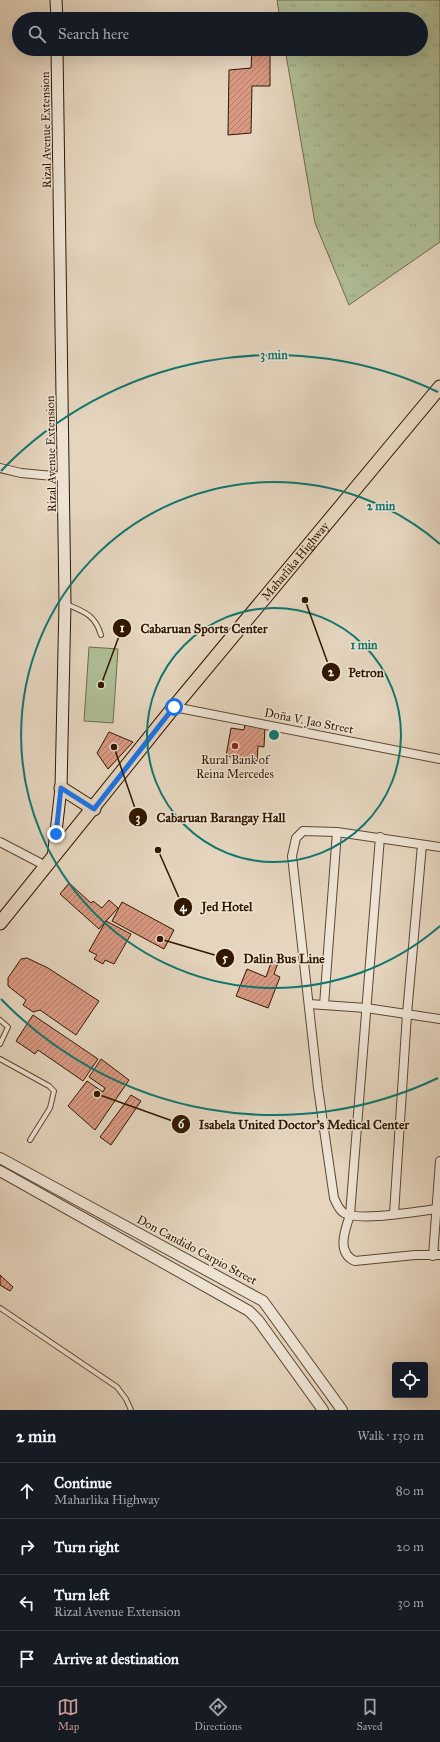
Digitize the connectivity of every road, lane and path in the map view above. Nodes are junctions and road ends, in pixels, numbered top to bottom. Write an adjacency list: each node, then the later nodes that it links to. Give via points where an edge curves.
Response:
1 (56, 0): 2 (main road)
2 (57, 12)
3 (57, 56): 6 (main road, Rizal Avenue Extension)
4 (440, 387): 9 (main road, Maharlika Highway)
5 (0, 468): 6 (street, via 21,473)
6 (64, 477): 7 (main road, Rizal Avenue Extension)
7 (66, 603): 8 (lane, via 95,620); 11 (main road, Rizal Avenue Extension)
8 (101, 636)
9 (174, 707): 10 (street, Doña V. Jao Street); 12 (main road, Maharlika Highway)
10 (440, 759)
11 (61, 788): 12 (main road); 18 (main road, Rizal Avenue Extension)
12 (94, 809): 18 (main road, Maharlika Highway)
13 (337, 832): 14 (street); 20 (street, via 303,831 293,846 292,856); 21 (street)
14 (380, 837): 16 (street); 22 (street)
15 (0, 842): 18 (street)
16 (422, 845): 17 (street); 23 (street)
17 (440, 847)
18 (50, 862): 19 (main road, Maharlika Highway)
19 (0, 923)
20 (310, 1004): 21 (street); 34 (street, via 318,1088 334,1198 338,1207)
21 (324, 1005): 22 (street)
22 (366, 1008): 23 (street); 34 (street)
23 (407, 1014): 24 (street); 33 (street)
24 (440, 1019)
25 (0, 1020): 26 (lane, via 8,1027)
26 (0, 1044)
27 (0, 1059): 28 (lane, via 54,1091 50,1108)
28 (30, 1140)
29 (0, 1158): 39 (street, Don Candido Carpio Street, via 263,1301)
30 (440, 1161): 32 (street)
31 (0, 1171): 38 (street, via 249,1310)
32 (437, 1209): 33 (street); 35 (street)
33 (394, 1214): 34 (street)
34 (350, 1215): 35 (street, via 343,1235 343,1244 350,1259 361,1261 415,1255)
35 (437, 1256)
36 (0, 1308): 37 (lane, via 117,1387)
37 (131, 1410)
38 (323, 1410)
39 (342, 1410)

